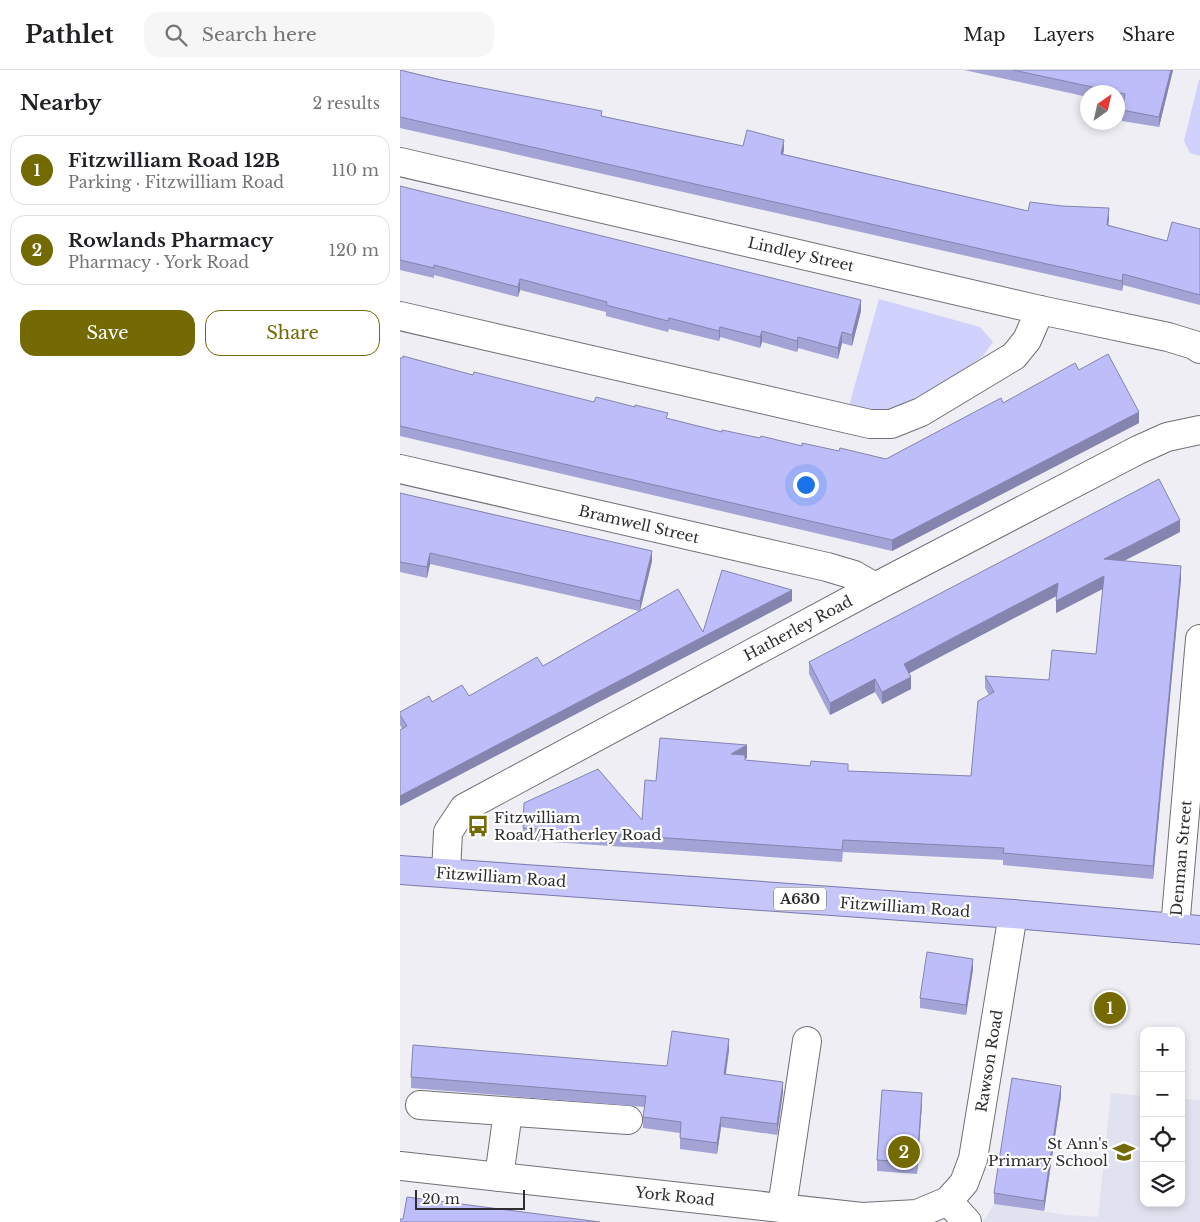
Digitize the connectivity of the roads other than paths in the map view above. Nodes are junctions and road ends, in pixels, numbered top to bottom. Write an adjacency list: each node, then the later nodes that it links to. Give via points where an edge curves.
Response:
1 (400, 162): 2 (street, Lindley Street)
2 (1040, 310): 3 (street, via 1027,340 1014,356 921,412 891,424 856,421); 4 (street, Lindley Street, via 1168,337)
3 (400, 316)
4 (1200, 349)
5 (1200, 430): 7 (street, Hatherley Road, via 1167,437 1138,450)
6 (400, 469): 7 (street, Bramwell Street, via 827,567)
7 (875, 586): 10 (street, Hatherley Road, via 464,808 448,832)
8 (1200, 639): 12 (street, Denman Street)
9 (400, 870): 10 (main road, Fitzwilliam Road / A630)
10 (446, 873): 11 (main road, Fitzwilliam Road / A630)
11 (1013, 914): 12 (main road, Fitzwilliam Road / A630); 19 (street, Rawson Road, via 973,1159 964,1183)
12 (1188, 929)
13 (807, 1041): 20 (street)
14 (420, 1105): 15 (street)
15 (508, 1112): 16 (street); 18 (street)
16 (628, 1120)
17 (400, 1166): 18 (street, York Road)
18 (499, 1177): 20 (street, York Road)
19 (948, 1202): 20 (street, York Road, via 917,1214 862,1217); 21 (street)
20 (782, 1207)
21 (967, 1222)

